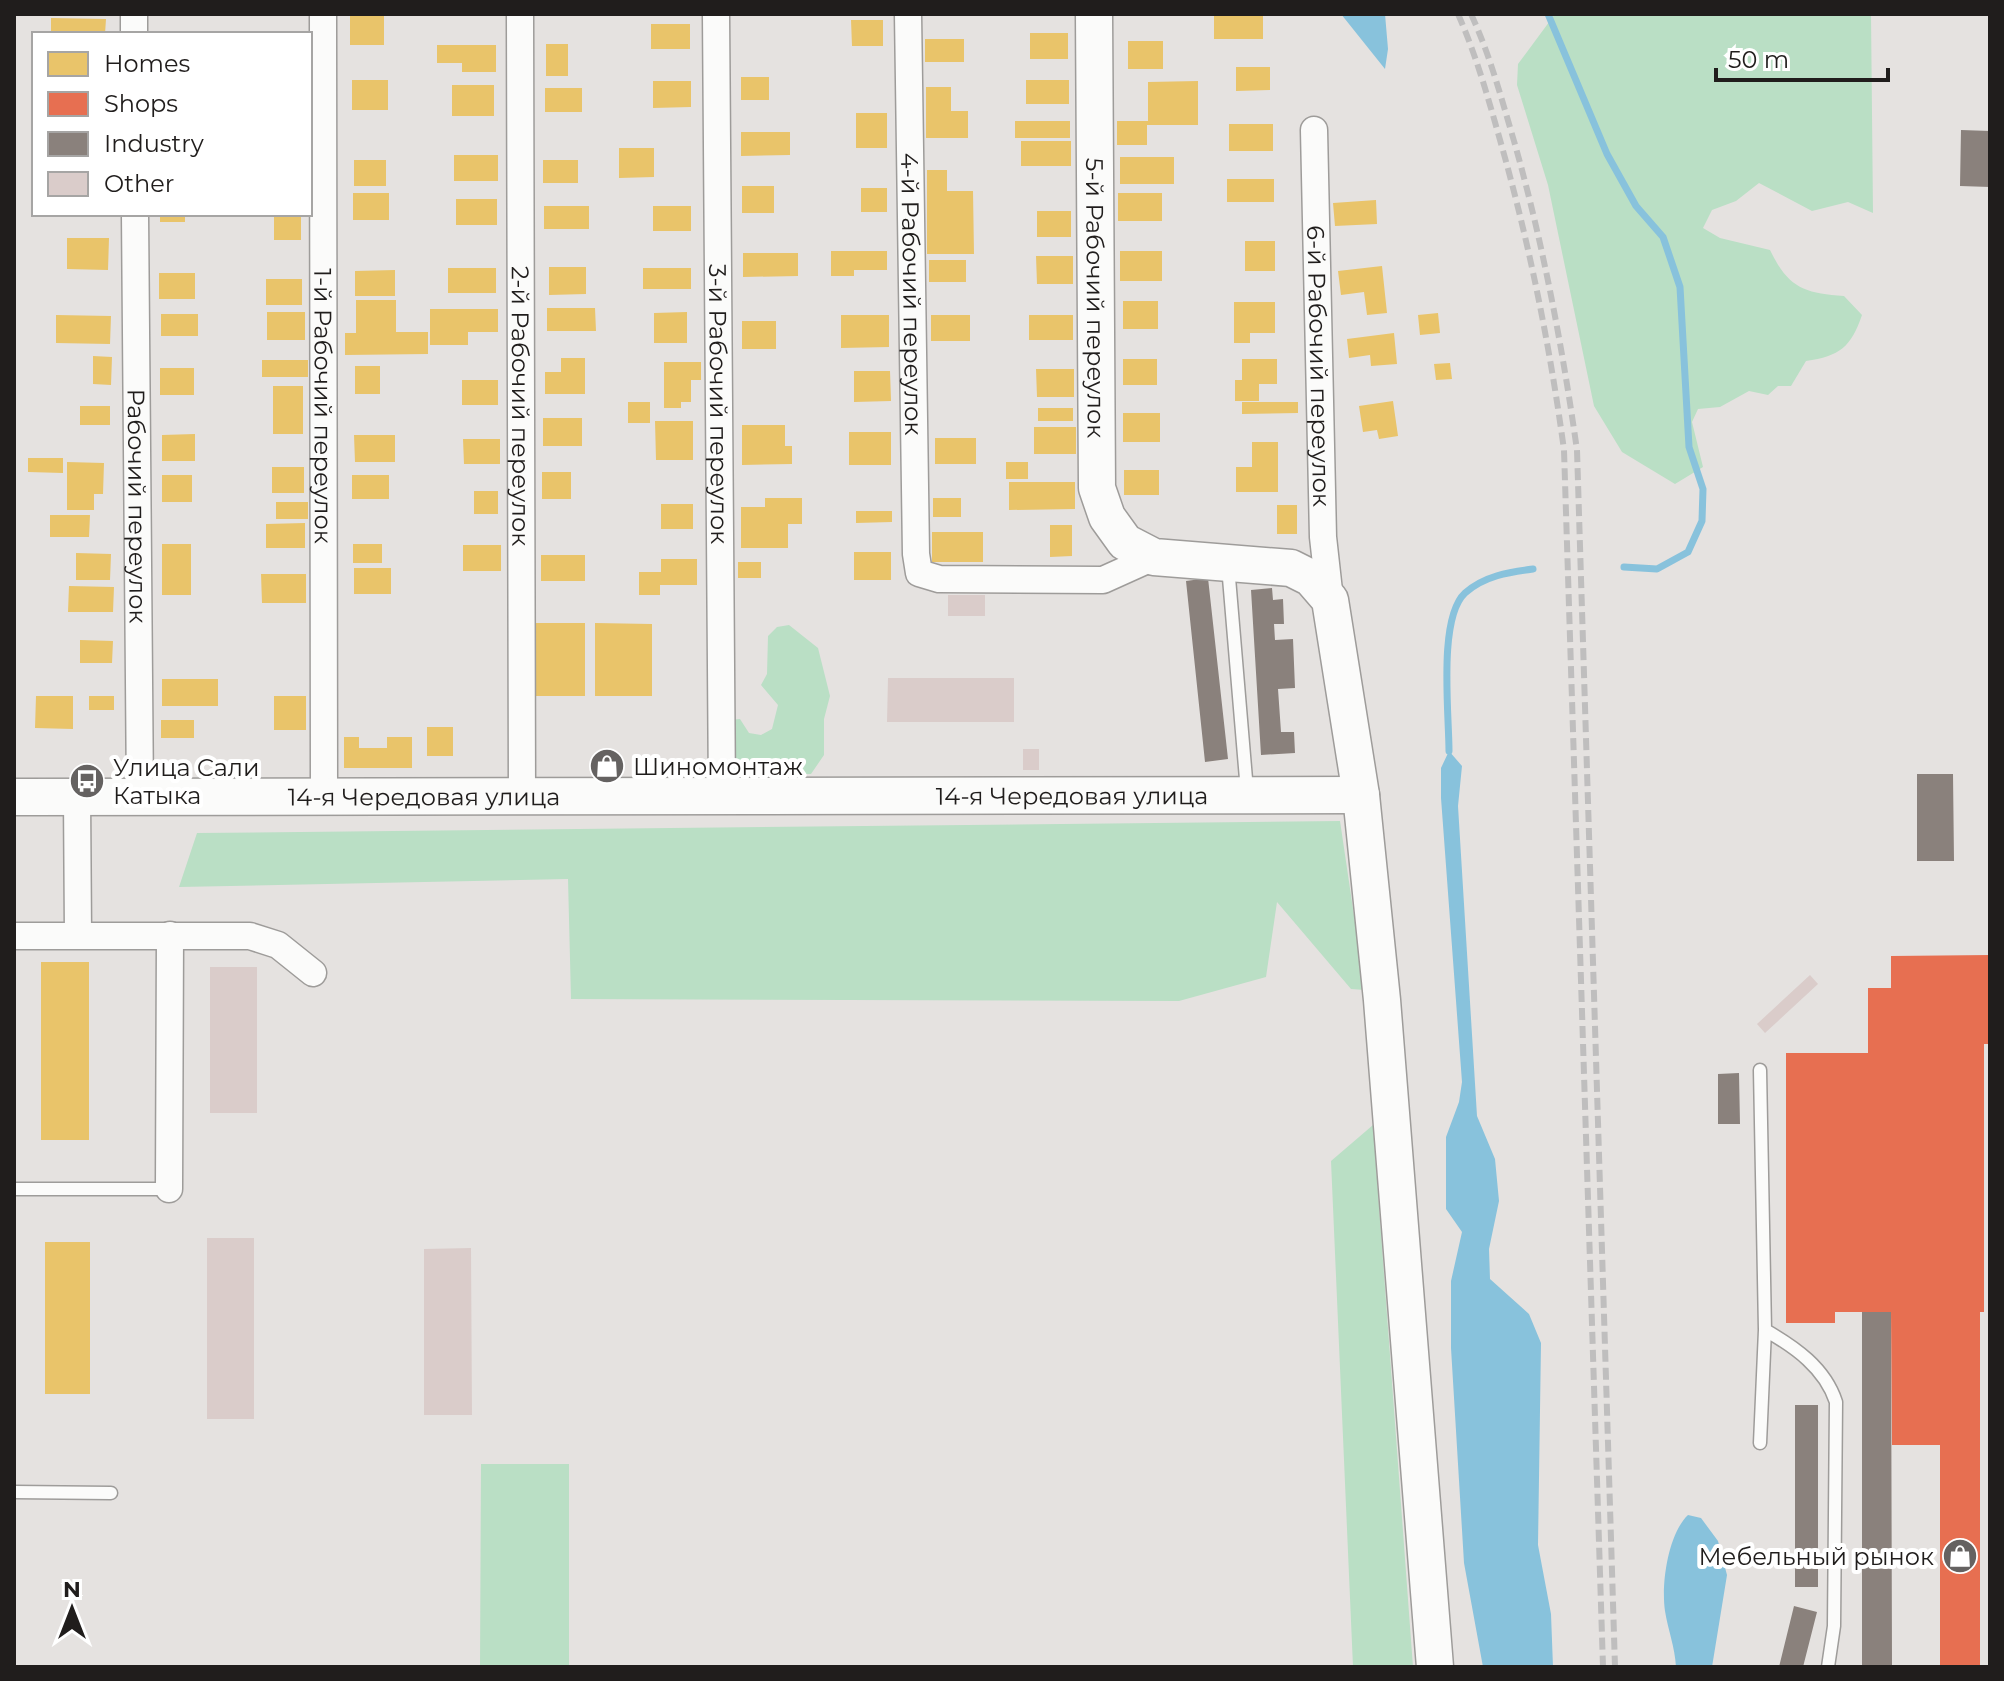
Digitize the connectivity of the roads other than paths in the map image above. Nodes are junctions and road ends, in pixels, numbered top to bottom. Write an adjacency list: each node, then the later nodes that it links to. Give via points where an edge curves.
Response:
1 (323, 14): 18 (street, 1-й Рабочий переулок)
2 (520, 14): 13 (street, 2-й Рабочий переулок)
3 (716, 14): 14 (street, 3-й Рабочий переулок)
4 (908, 14): 8 (street, 4-й Рабочий переулок, via 919,573 939,579 1103,580)
5 (1094, 14): 8 (main road, 5-й Рабочий переулок, via 1097,488 1107,517 1125,542)
6 (1314, 130): 10 (street, 6-й Рабочий переулок, via 1323,537)
7 (135, 216): 17 (street, Рабочий переулок)
8 (1154, 557): 9 (main road)
9 (1228, 563): 10 (main road, via 1291,568 1311,578); 11 (lane)
10 (1330, 600): 12 (main road)
11 (1248, 795): 12 (main road, 14-я Чередовая улица); 14 (main road, 14-я Чередовая улица)
12 (1361, 795): 30 (main road)
13 (522, 796): 14 (main road, 14-я Чередовая улица); 18 (main road, 14-я Чередовая улица)
14 (722, 796)
15 (14, 797): 16 (main road, 14-я Чередовая улица)
16 (77, 797): 17 (main road, 14-я Чередовая улица); 19 (street)
17 (140, 797): 18 (main road, 14-я Чередовая улица)
18 (324, 797)
19 (78, 935): 20 (street); 21 (street)
20 (170, 935): 22 (street, via 250,936 278,945); 25 (street)
21 (14, 936)
22 (313, 973)
23 (1760, 1070): 26 (lane)
24 (14, 1189): 25 (lane)
25 (169, 1189)
26 (1765, 1330): 27 (lane); 31 (lane, via 1797,1348 1830,1384 1836,1402 1834,1626)
27 (1760, 1443)
28 (14, 1492): 29 (lane)
29 (111, 1493)
30 (1435, 1667)
31 (1828, 1667)

